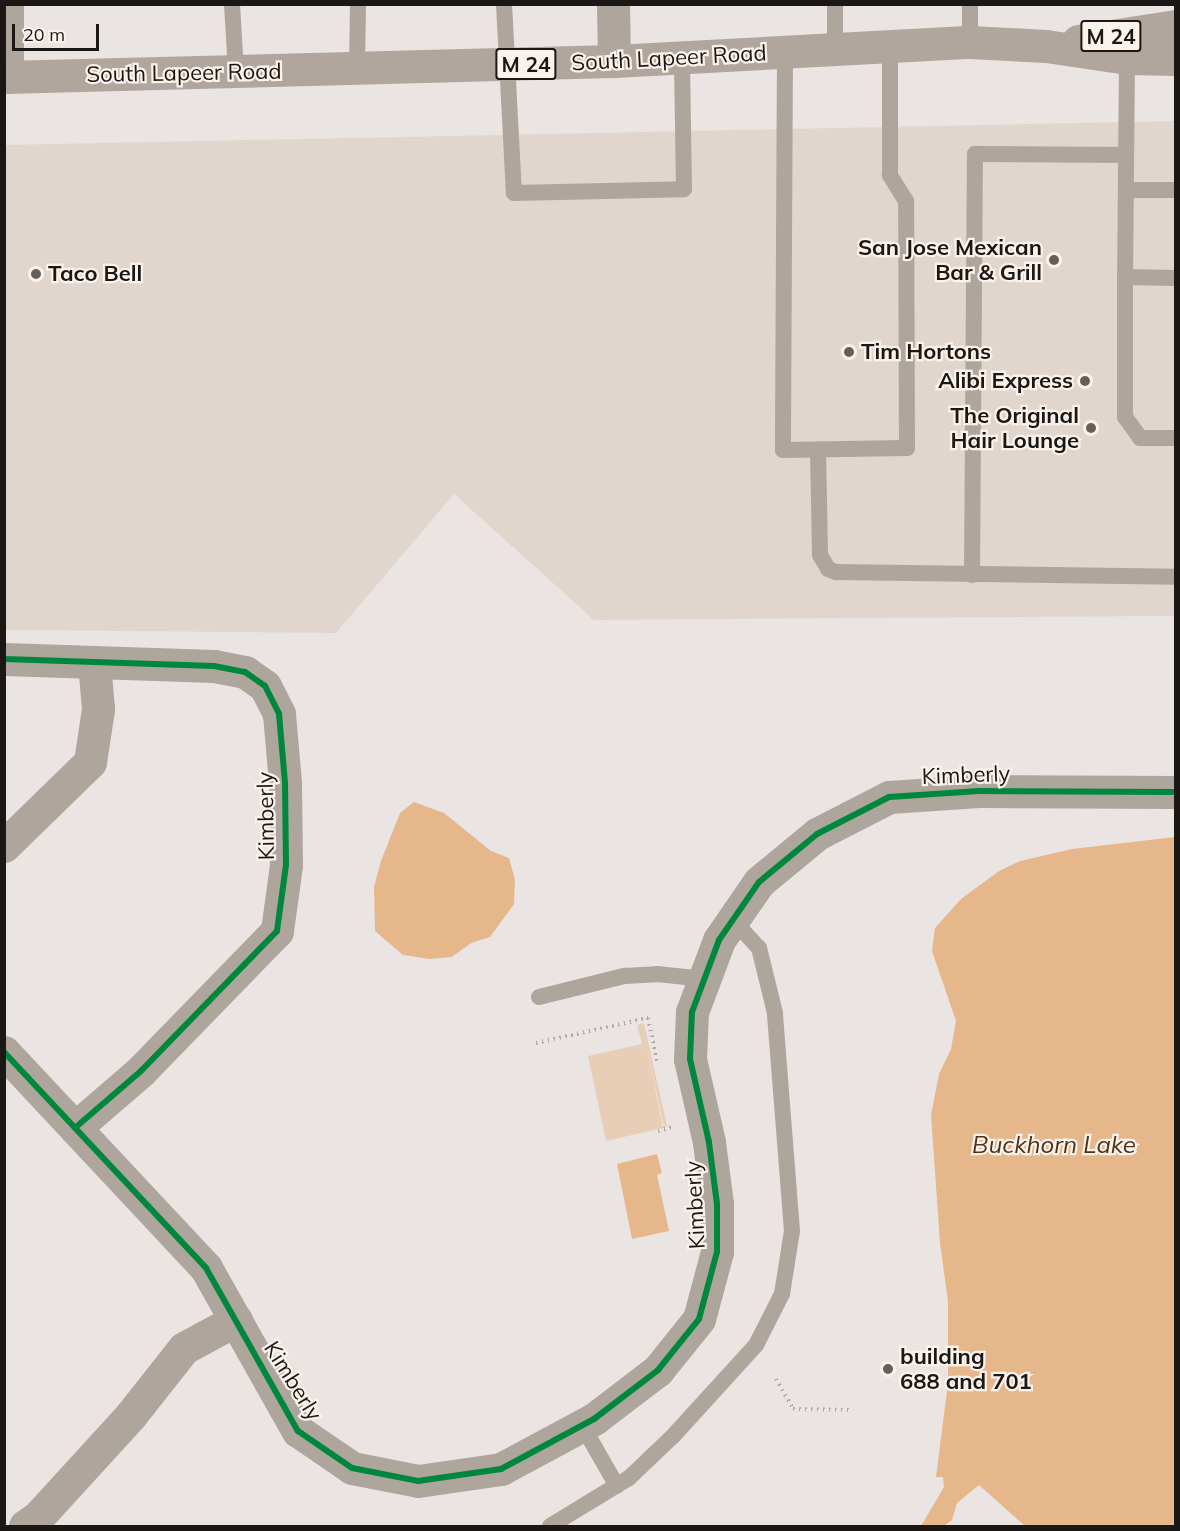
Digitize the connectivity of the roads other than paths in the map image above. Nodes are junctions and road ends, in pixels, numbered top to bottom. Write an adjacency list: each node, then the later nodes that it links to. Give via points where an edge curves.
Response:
1 (7, 4): 21 (street)
2 (232, 4): 20 (lane)
3 (358, 4): 19 (lane)
4 (504, 4): 18 (lane)
5 (613, 4): 17 (street)
6 (835, 4): 12 (lane)
7 (969, 4): 9 (lane)
8 (1176, 26): 11 (main road, South Lapeer Road / M 24)
9 (970, 42): 10 (main road, South Lapeer Road / M 24); 11 (main road, South Lapeer Road / M 24)
10 (890, 46): 12 (main road, South Lapeer Road / M 24); 28 (lane, via 890,175 906,201 907,448)
11 (1046, 46): 15 (main road, South Lapeer Road / M 24)
12 (835, 49): 13 (main road, South Lapeer Road / M 24)
13 (785, 52): 14 (main road, South Lapeer Road / M 24); 28 (lane, via 783,450)
14 (682, 58): 17 (main road, South Lapeer Road / M 24); 18 (lane, via 684,189 514,193)
15 (1127, 58): 16 (main road, South Lapeer Road / M 24); 22 (lane)
16 (1176, 59)
17 (614, 62): 18 (main road, South Lapeer Road / M 24)
18 (506, 64): 19 (main road, South Lapeer Road / M 24)
19 (357, 68): 20 (main road, South Lapeer Road / M 24)
20 (236, 72): 21 (main road, South Lapeer Road / M 24)
21 (6, 77)
22 (1126, 155): 23 (lane); 29 (lane, via 975,154)
23 (1126, 190): 24 (lane); 25 (lane)
24 (1176, 190)
25 (1125, 277): 26 (lane); 27 (lane, via 1125,417 1140,438)
26 (1176, 278)
27 (1176, 438)
28 (818, 450): 29 (lane, via 822,563 836,572)
29 (972, 575): 30 (lane)
30 (1176, 577)
31 (4, 659): 32 (street, Kimberly)
32 (94, 662): 34 (street, via 98,709 90,762); 39 (street, Kimberly, via 214,666 246,672 265,686 279,714 286,865 277,931 141,1071)
33 (1176, 792): 35 (street, Kimberly, via 979,791 889,796 817,834 759,882)
34 (4, 846)
35 (733, 920): 36 (street, Kimberly, via 719,940); 42 (lane, via 759,948 775,1013 791,1258 782,1294 756,1345 674,1435)
36 (705, 979): 37 (lane, via 657,974 624,976); 41 (street, Kimberly, via 692,1012 690,1059 709,1142 717,1204 714,1263 699,1319 658,1370)
37 (538, 997)
38 (4, 1052): 39 (street, Kimberly)
39 (75, 1128): 40 (street, Kimberly, via 191,1250)
40 (236, 1320): 41 (street, Kimberly, via 298,1431 352,1468 418,1481 501,1468); 43 (street, via 184,1348 131,1415)
41 (582, 1425): 42 (lane)
42 (617, 1486): 44 (lane)
43 (25, 1527)
44 (550, 1527)

